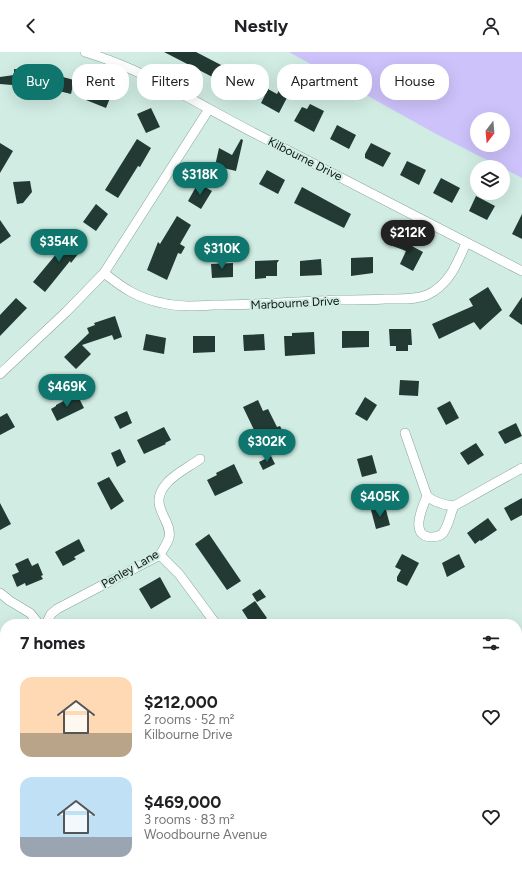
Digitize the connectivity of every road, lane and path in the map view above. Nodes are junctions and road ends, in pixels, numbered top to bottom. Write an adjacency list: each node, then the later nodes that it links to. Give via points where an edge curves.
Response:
1 (85, 52): 2 (street, Kilbourne Drive, via 144,74)
2 (209, 109): 3 (street, Kilbourne Drive); 5 (street)
3 (466, 243): 4 (street, Kilbourne Drive); 5 (street, Marbourne Drive, via 452,273 443,285 418,298 176,306 137,296)
4 (522, 271)
5 (104, 273): 6 (street)
6 (0, 374)
7 (405, 433): 10 (street)
8 (200, 459): 12 (street, Penley Lane, via 176,475 162,490 159,504 169,533)
9 (522, 468): 11 (street)
10 (426, 496): 11 (street, via 444,505); 11 (street, via 419,519 419,528 424,536 437,537 442,534)
11 (454, 506)
12 (160, 555): 15 (street, Penley Lane, via 58,609 50,614); 16 (street, via 179,574)
13 (0, 593): 14 (street)
14 (35, 619)
15 (48, 619)
16 (212, 619)

